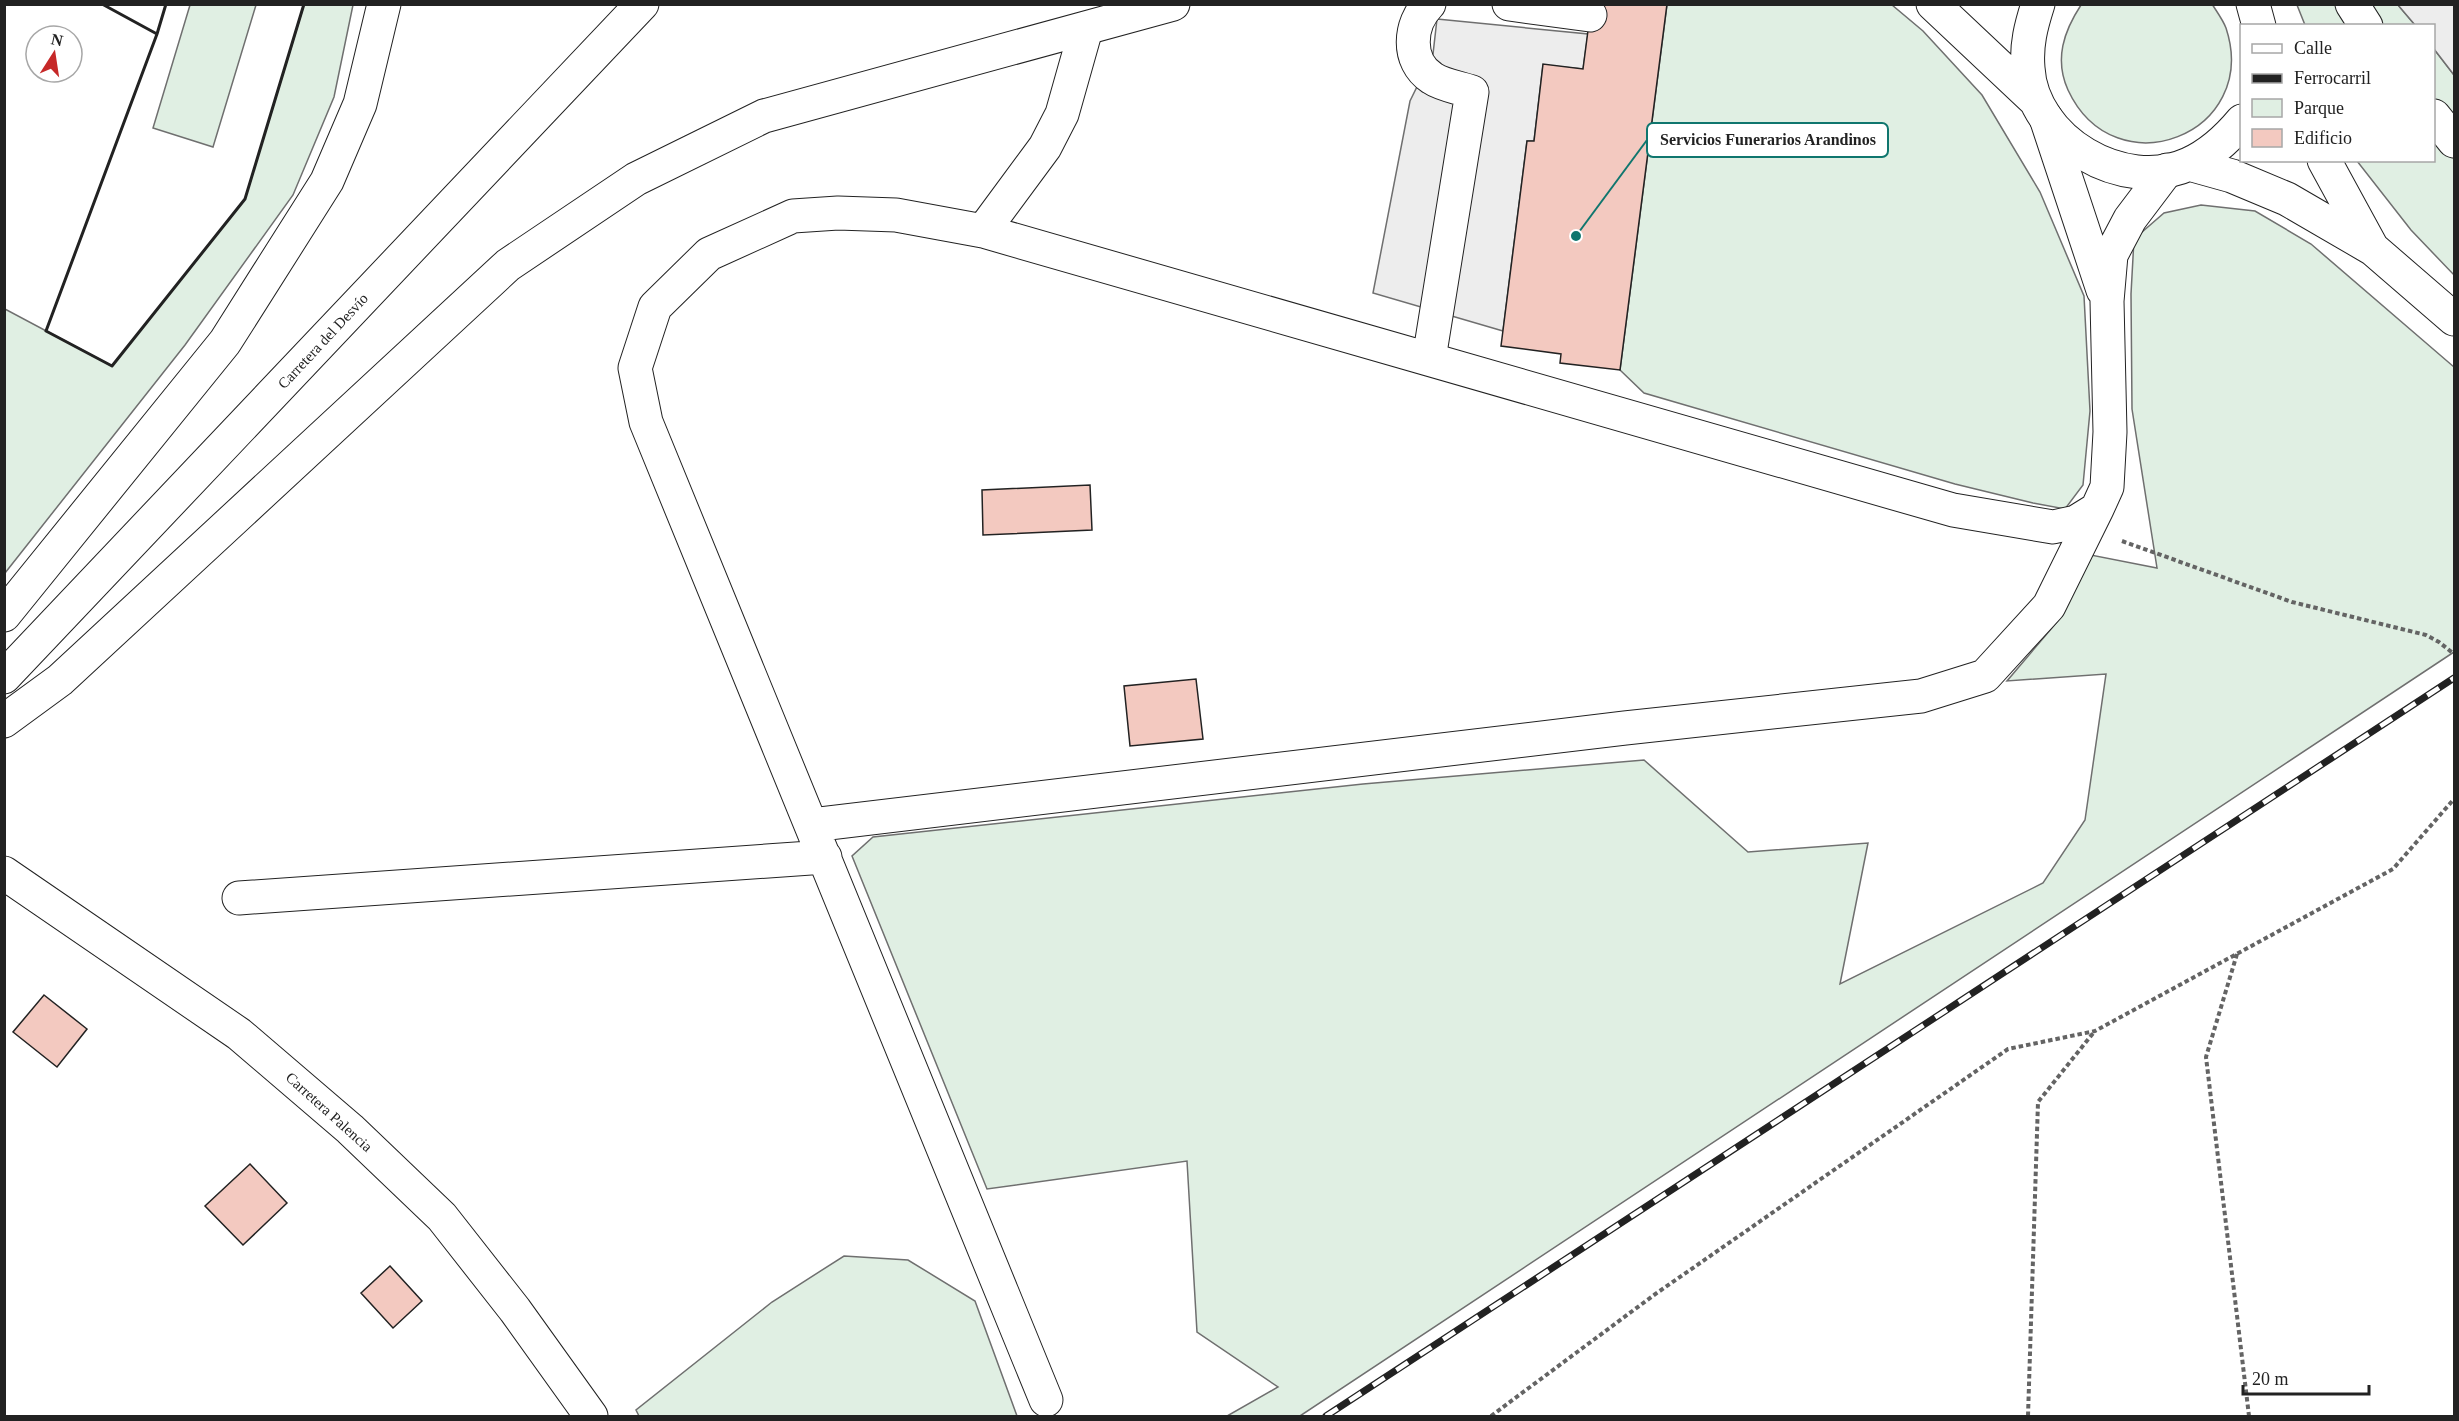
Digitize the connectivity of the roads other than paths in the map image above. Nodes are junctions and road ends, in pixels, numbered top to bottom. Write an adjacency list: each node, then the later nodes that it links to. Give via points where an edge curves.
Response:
1 (384, 4): 26 (main road, via 360,104 327,181 225,342)
2 (642, 4): 27 (main road, Carretera del Desvío)
3 (1173, 4): 13 (main road)
4 (1429, 4): 24 (main road, via 1413,34 1416,59 1432,78 1472,92)
5 (1509, 4): 10 (main road)
6 (1933, 4): 14 (main road)
7 (2037, 4): 14 (main road, via 2028,36 2027,69)
8 (2253, 4): 11 (main road)
9 (2352, 4): 12 (main road)
10 (1590, 15)
11 (2258, 24)
12 (2365, 24)
13 (1086, 29): 20 (main road, via 1062,114 1045,147); 28 (main road, via 764,116 636,179 508,265 60,680)
14 (2041, 110): 19 (main road, via 2069,145 2098,162 2132,171); 22 (main road)
15 (2435, 118): 17 (main road)
16 (2240, 122): 19 (main road, via 2223,143)
17 (2454, 141)
18 (2325, 162): 21 (main road)
19 (2178, 167): 21 (main road, via 2232,176 2287,200); 22 (main road, via 2130,219 2111,255)
20 (983, 231): 24 (main road); 29 (main road, via 896,215 793,216 709,254 655,307 635,368 646,422)
21 (2373, 249): 23 (main road)
22 (2107, 301): 25 (main road, via 2107,487)
23 (2454, 319)
24 (1429, 359): 25 (main road, via 1953,510 2053,527)
25 (2092, 519): 29 (main road, via 2049,606 1985,676 1921,696)
26 (4, 615)
27 (4, 677)
28 (4, 721)
29 (812, 825): 30 (main road)
30 (825, 857): 32 (main road); 33 (main road)
31 (4, 873): 34 (main road, Carretera Palencia, via 240,1034 350,1129 442,1217)
32 (238, 898)
33 (1046, 1400)
34 (591, 1416)

